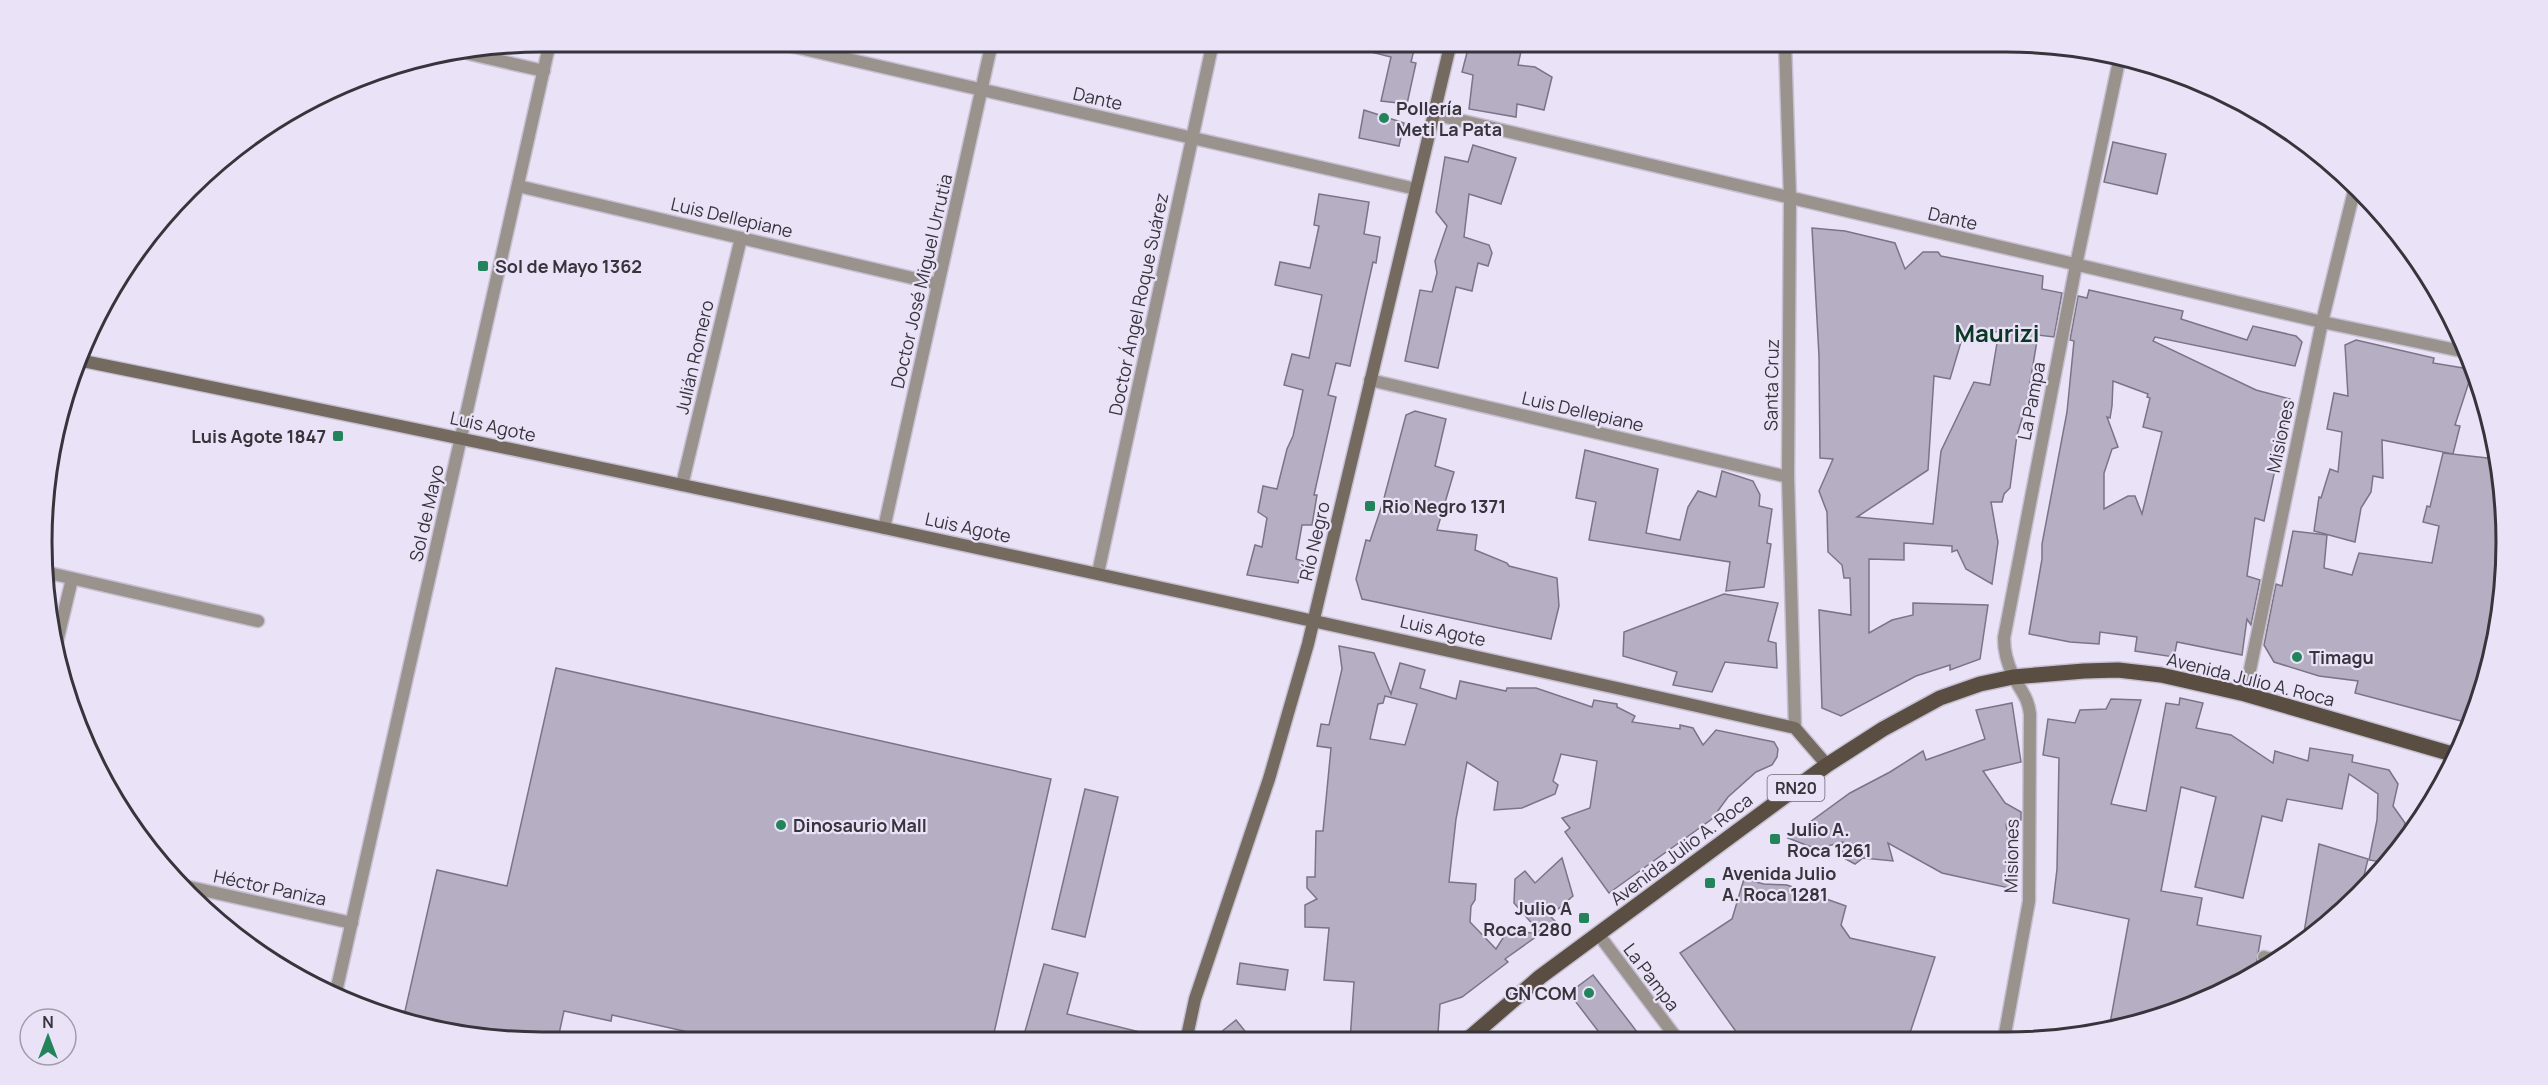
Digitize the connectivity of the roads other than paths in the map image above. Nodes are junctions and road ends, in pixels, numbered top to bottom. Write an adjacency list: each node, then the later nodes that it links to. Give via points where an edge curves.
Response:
1 (548, 52): 9 (street, Sol de Mayo)
2 (816, 52): 10 (street, Dante)
3 (990, 52): 10 (street, Doctor José Miguel Urrutia)
4 (1211, 52): 12 (street, Doctor Ángel Roque Suárez)
5 (1448, 52): 11 (main road, Río Negro)
6 (1785, 52): 16 (street, Santa Cruz)
7 (482, 57): 9 (street)
8 (2118, 66): 18 (street, La Pampa)
9 (544, 71): 13 (street, Sol de Mayo)
10 (982, 90): 12 (street, Dante); 19 (street, Doctor José Miguel Urrutia)
11 (1433, 114): 14 (main road, Río Negro); 16 (street, Dante)
12 (1192, 138): 14 (street, Dante); 28 (street, Doctor Ángel Roque Suárez)
13 (518, 186): 17 (street, Luis Dellepiane); 24 (street, Sol de Mayo)
14 (1416, 189): 23 (main road, Río Negro)
15 (2353, 197): 20 (street, Misiones)
16 (1790, 198): 18 (street, Dante); 25 (street, Santa Cruz)
17 (741, 238): 19 (street, Luis Dellepiane); 26 (street, Julián Romero)
18 (2076, 265): 20 (street, Dante); 34 (street, La Pampa, via 2004,638)
19 (938, 284): 27 (street, Doctor José Miguel Urrutia)
20 (2322, 322): 21 (street, Dante); 35 (street, Misiones)
21 (2456, 350)
22 (87, 362): 24 (main road, Luis Agote)
23 (1370, 381): 25 (street, Luis Dellepiane); 32 (main road, Río Negro)
24 (462, 438): 26 (main road, Luis Agote); 40 (street, Sol de Mayo)
25 (1788, 477): 36 (street, Santa Cruz)
26 (682, 485): 27 (main road, Luis Agote)
27 (885, 528): 28 (main road, Luis Agote)
28 (1098, 573): 32 (main road, Luis Agote)
29 (54, 574): 30 (street)
30 (72, 579): 31 (street); 33 (street)
31 (258, 621)
32 (1314, 621): 36 (main road, Luis Agote); 43 (main road, Río Negro, via 1291,708 1195,999)
33 (61, 629)
34 (2013, 677): 35 (main road, Avenida Julio A. Roca / RN20, via 2118,670 2193,681); 38 (main road, Avenida Julio A. Roca / RN20, via 1940,698); 46 (street, Misiones, via 2028,700 2030,714 2029,901)
35 (2245, 694): 37 (main road, Avenida Julio A. Roca / RN20)
36 (1795, 728): 38 (main road)
37 (2448, 753)
38 (1827, 765): 41 (main road, Avenida Julio A. Roca / RN20)
39 (195, 888): 40 (street, Héctor Paniza)
40 (352, 923): 42 (street, Sol de Mayo)
41 (1599, 935): 44 (main road, Avenida Julio A. Roca / RN20, via 1540,977); 45 (street, La Pampa)
42 (337, 987)
43 (1188, 1032)
44 (1476, 1032)
45 (1672, 1032)
46 (2005, 1032)

